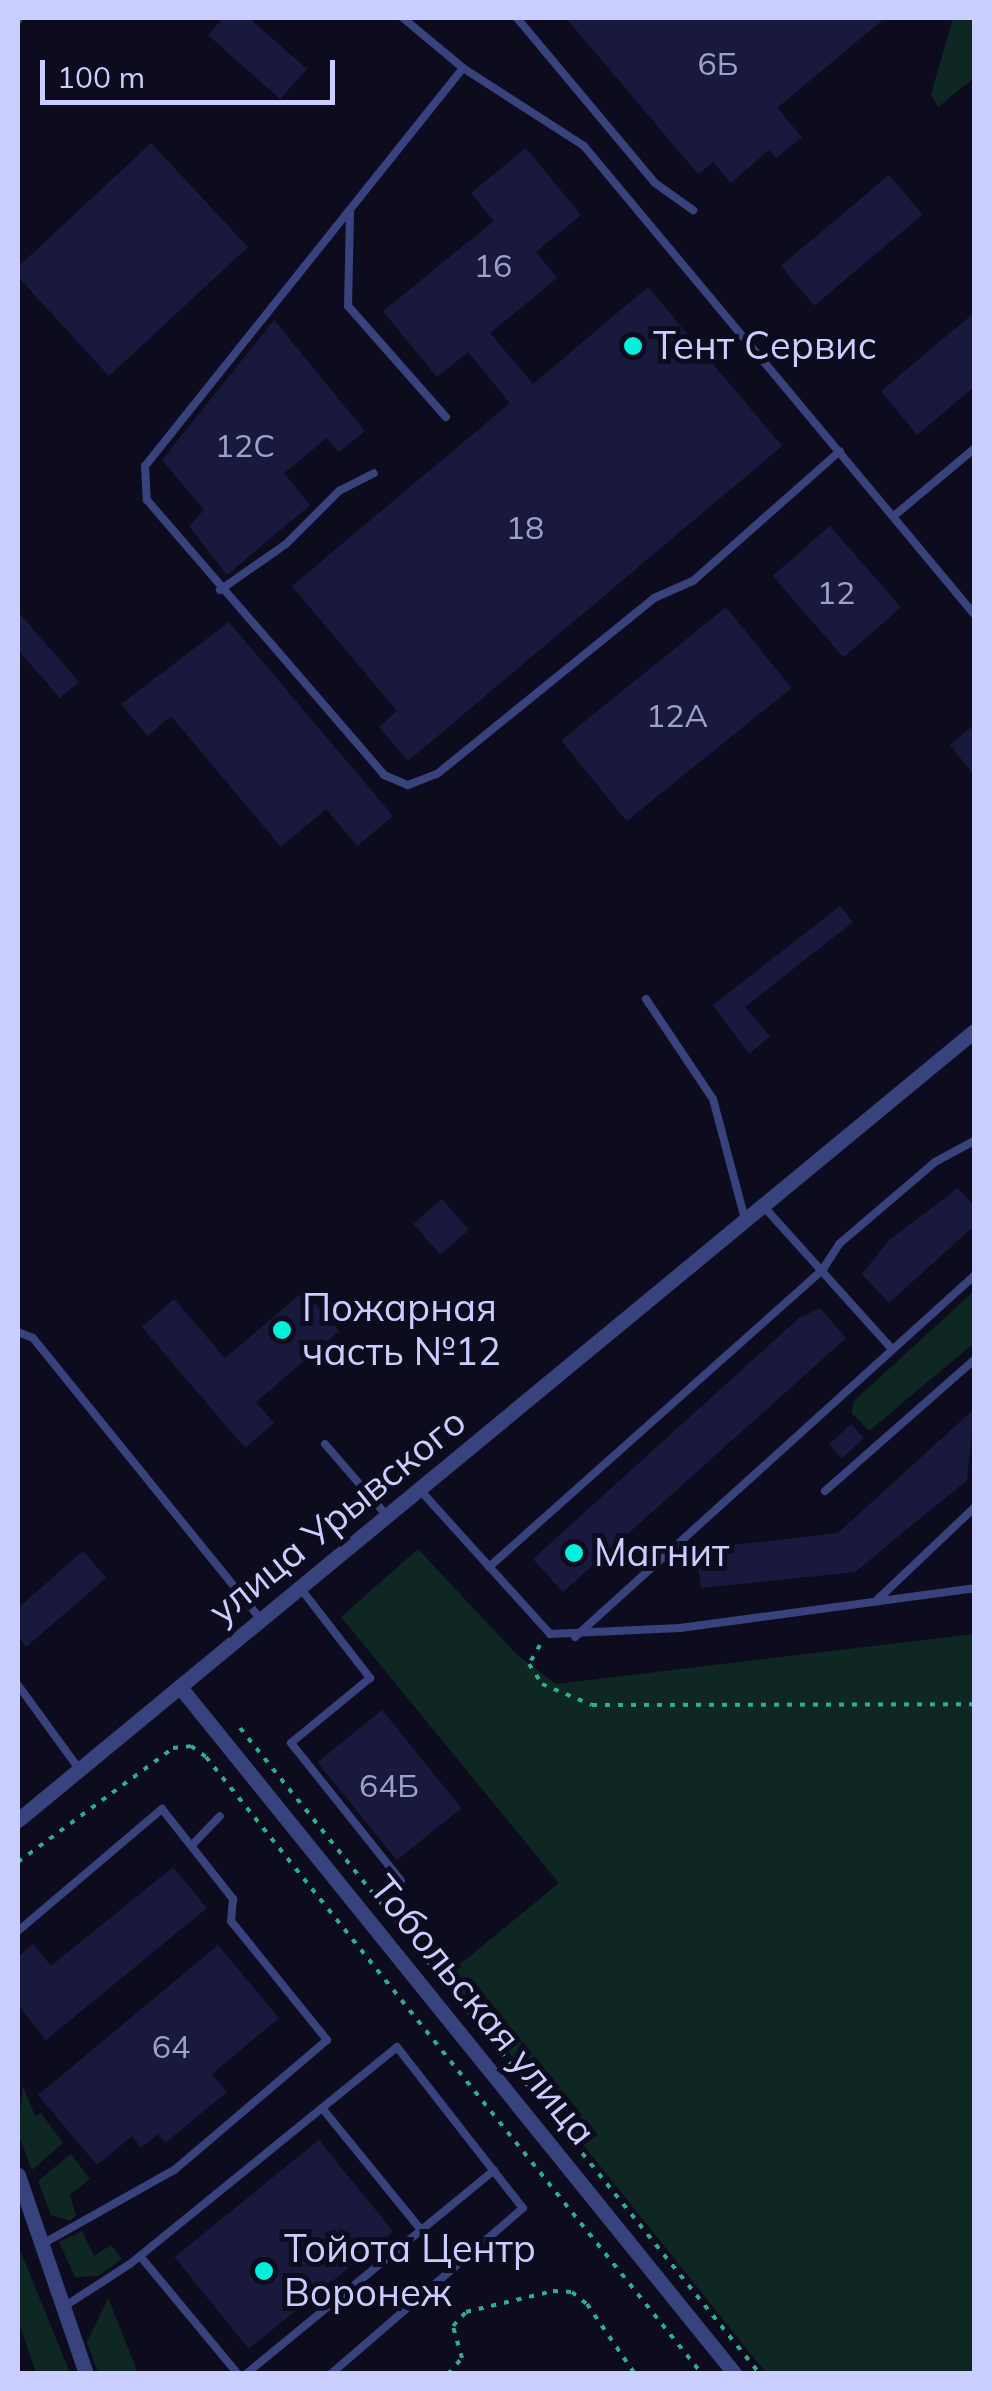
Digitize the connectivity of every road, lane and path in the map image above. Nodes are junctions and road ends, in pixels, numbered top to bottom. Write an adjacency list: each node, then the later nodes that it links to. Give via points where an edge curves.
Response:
1 (403, 18): 3 (lane)
2 (517, 18): 4 (lane, via 655,183)
3 (463, 68): 5 (lane); 8 (lane, via 584,146)
4 (693, 210)
5 (350, 213): 6 (lane, via 348,306); 11 (lane, via 145,466 148,500)
6 (446, 418)
7 (974, 449): 10 (lane)
8 (840, 452): 10 (lane); 11 (lane, via 692,581 654,598 437,774 408,785 384,775)
9 (374, 473): 11 (lane, via 340,491 286,544)
10 (895, 515): 12 (lane)
11 (220, 590)
12 (974, 614)
13 (646, 999): 17 (lane, via 713,1099)
14 (974, 1030): 16 (street, улица Урывского)
15 (974, 1142): 18 (lane, via 935,1162 839,1244)
16 (764, 1208): 17 (street, улица Урывского); 18 (lane)
17 (747, 1223): 24 (street, улица Урывского)
18 (823, 1269): 21 (lane); 28 (lane)
19 (974, 1276): 21 (lane)
20 (18, 1332): 32 (lane, via 33,1338)
21 (891, 1348): 34 (lane)
22 (974, 1360): 25 (lane)
23 (325, 1444): 27 (lane)
24 (420, 1490): 27 (street, улица Урывского); 28 (lane)
25 (825, 1492)
26 (974, 1508): 31 (lane)
27 (388, 1517): 29 (street, улица Урывского)
28 (489, 1567): 33 (lane)
29 (301, 1588): 32 (street, улица Урывского); 44 (lane, via 370,1678 291,1743)
30 (974, 1588): 31 (lane)
31 (878, 1600): 34 (lane)
32 (262, 1620): 36 (street, улица Урывского)
33 (550, 1634): 34 (lane); 37 (path, via 529,1664 559,1697 592,1704)
34 (574, 1636)
35 (18, 1685): 39 (lane)
36 (180, 1686): 39 (street, улица Урывского); 60 (street, Тобольская улица)
37 (974, 1704)
38 (240, 1728): 61 (path)
39 (80, 1769): 41 (street, улица Урывского)
40 (220, 1816): 42 (lane)
41 (18, 1820)
42 (192, 1846): 45 (lane, via 162,1809); 50 (lane, via 233,1898 231,1920 327,2040 174,2170)
43 (18, 1862): 59 (path, via 172,1748 191,1746 206,1757)
44 (401, 1880)
45 (18, 1931)
46 (322, 2108): 47 (lane, via 397,2047); 49 (lane); 51 (lane)
47 (494, 2170): 49 (lane); 56 (lane, via 523,2208 513,2222)
48 (18, 2175): 50 (street)
49 (422, 2231): 55 (lane)
50 (44, 2243): 52 (street)
51 (140, 2256): 52 (lane); 54 (lane)
52 (61, 2308): 53 (street)
53 (86, 2374)
54 (238, 2374)
55 (246, 2374)
56 (331, 2374)
57 (448, 2374): 58 (path, via 462,2358 453,2326 466,2312 553,2291 572,2292 587,2304)
58 (635, 2374)
59 (702, 2374)
60 (735, 2374)
61 (760, 2374)

